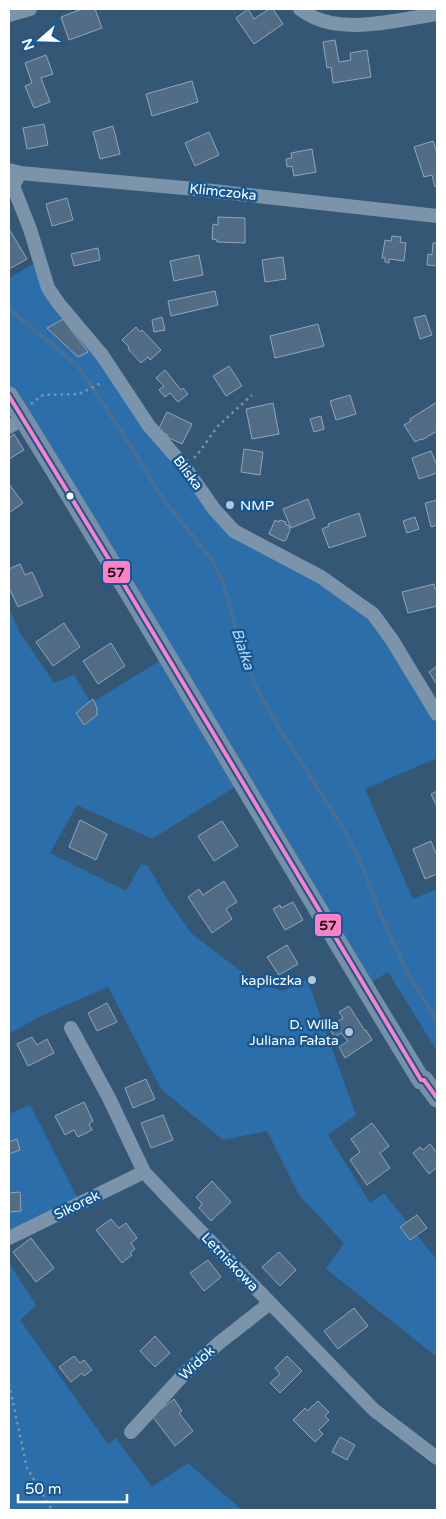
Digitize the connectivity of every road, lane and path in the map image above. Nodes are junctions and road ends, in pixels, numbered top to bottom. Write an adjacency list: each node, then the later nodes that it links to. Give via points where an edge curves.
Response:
1 (30, 9): 3 (street)
2 (300, 9): 4 (street, via 314,18 337,24 362,25)
3 (9, 14)
4 (437, 14)
5 (14, 171): 6 (street, Bliska); 7 (street, Klimczoka)
6 (11, 187): 12 (street, Bliska, via 30,229 48,288 102,355 149,426)
7 (437, 216)
8 (106, 381): 11 (path, via 79,394 43,395)
9 (252, 395): 12 (path, via 218,426 192,460)
10 (9, 396): 11 (street)
11 (17, 420): 15 (street, via 168,656 364,987 422,1080)
12 (180, 462): 13 (street, Bliska, via 234,531 321,577 373,614)
13 (437, 714)
14 (71, 1028): 16 (street, Letniskowa)
15 (437, 1098)
16 (144, 1172): 17 (street, Sikorek); 18 (street, Letniskowa)
17 (9, 1238)
18 (270, 1303): 20 (street, Widok, via 185,1373); 21 (street, Letniskowa, via 374,1410)
19 (9, 1384): 22 (path, via 28,1468)
20 (131, 1432)
21 (437, 1458)
22 (52, 1510)

